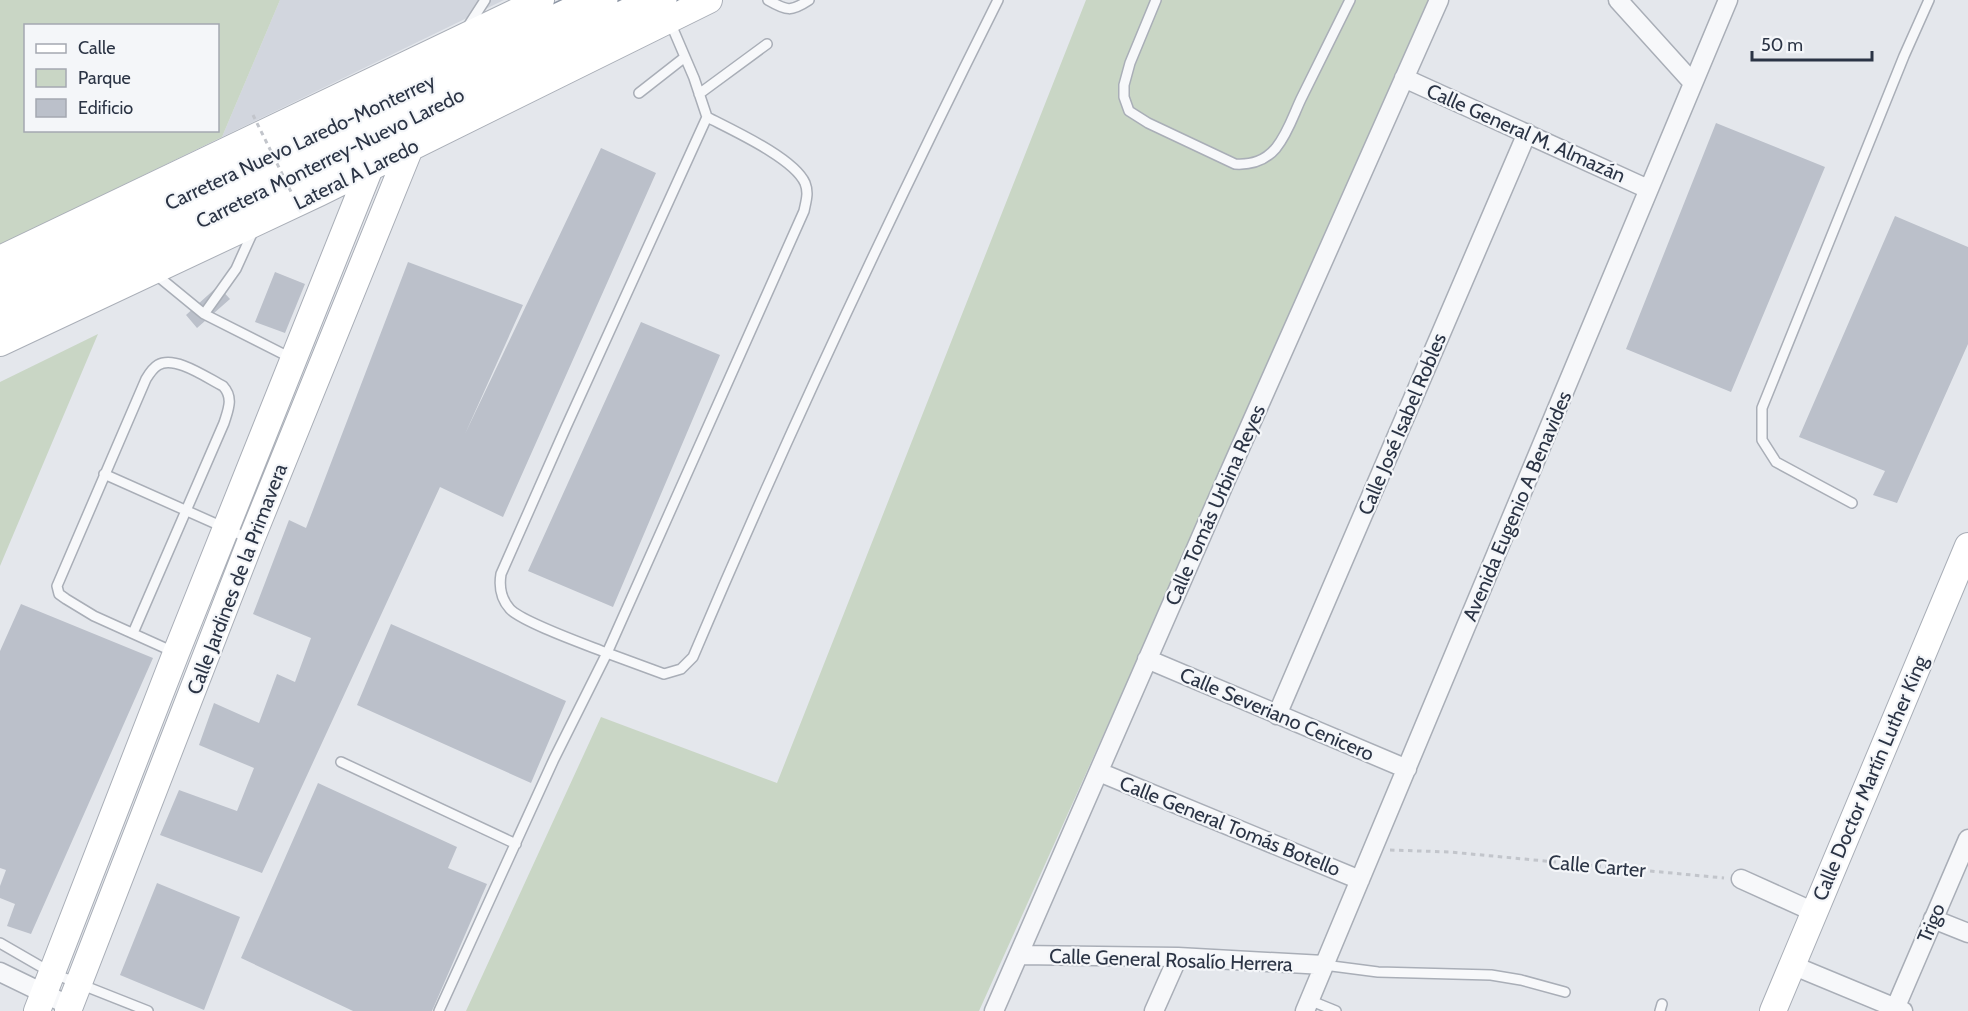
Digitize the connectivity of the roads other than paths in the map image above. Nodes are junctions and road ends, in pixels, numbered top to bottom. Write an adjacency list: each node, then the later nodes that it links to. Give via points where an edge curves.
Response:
1 (485, 0): 15 (lane)
2 (541, 0): 15 (street)
3 (601, 0): 30 (highway, Carretera Nuevo Laredo-Monterrey)
4 (709, 0): 14 (street, Lateral A Laredo)
5 (768, 0): 6 (lane, via 787,10)
6 (809, 0)
7 (998, 0): 42 (lane, via 918,159 750,522 693,657 681,669 664,674)
8 (1156, 0): 9 (lane, via 1124,85 1130,111 1235,164 1247,165 1259,162 1275,149 1289,129)
9 (1350, 0)
10 (1439, 0): 18 (street, Calle Tomás Urbina Reyes)
11 (1618, 0): 19 (street)
12 (1728, 0): 19 (street, Avenida Eugenio A Benavides)
13 (1929, 0): 36 (lane, via 1762,408 1762,440 1776,462)
14 (663, 6): 17 (lane); 24 (street, Lateral A Laredo); 32 (highway, Carretera Monterrey-Nuevo Laredo)
15 (462, 37): 28 (street)
16 (767, 44): 21 (lane)
17 (685, 57): 20 (lane); 21 (lane)
18 (1404, 78): 23 (street, Calle General M. Almazán); 44 (street, Calle Tomás Urbina Reyes)
19 (1693, 83): 26 (street, Avenida Eugenio A Benavides)
20 (639, 93)
21 (699, 94): 22 (lane)
22 (707, 117): 42 (lane, via 796,170 808,195); 42 (lane, via 501,574 499,586 510,609)
23 (1527, 133): 26 (street, Calle General M. Almazán); 45 (street, Calle José Isabel Robles)
24 (410, 148): 25 (street, Lateral A Laredo); 39 (street, Calle Jardines de la Primavera)
25 (369, 168): 27 (street, Lateral A Laredo); 34 (street, Calle Jardines de la Primavera)
26 (1648, 189): 47 (street, Avenida Eugenio A Benavides)
27 (256, 222): 29 (street, Lateral A Laredo); 31 (lane, via 240,263)
28 (0, 260)
29 (152, 271): 31 (lane); 33 (street, Lateral A Laredo)
30 (0, 285)
31 (204, 314): 34 (lane)
32 (0, 317)
33 (0, 343)
34 (294, 359): 38 (street, Calle Jardines de la Primavera)
35 (104, 474): 37 (lane); 37 (lane, via 149,374 160,364 180,364 223,386 230,400); 41 (lane, via 57,586 66,599)
36 (1852, 503)
37 (187, 512): 38 (lane); 41 (lane)
38 (226, 529): 39 (lane); 43 (street, Calle Jardines de la Primavera)
39 (251, 540): 57 (street, Calle Jardines de la Primavera)
40 (1968, 546): 53 (street, Calle Doctor Martín Luther King)
41 (133, 633): 43 (lane)
42 (607, 653): 50 (lane)
43 (176, 654): 55 (street, Calle Jardines de la Primavera)
44 (1147, 659): 45 (street, Calle Severiano Cenicero); 48 (street, Calle Tomás Urbina Reyes)
45 (1277, 716): 47 (street, Calle Severiano Cenicero)
46 (341, 762): 50 (lane)
47 (1407, 769): 52 (street, Avenida Eugenio A Benavides)
48 (1099, 772): 52 (street, Calle General Tomás Botello); 59 (street, Calle Tomás Urbina Reyes)
49 (1968, 839): 54 (street, Trigo)
50 (516, 844): 70 (lane)
51 (1741, 879): 53 (street)
52 (1360, 880): 61 (street, Avenida Eugenio A Benavides)
53 (1814, 912): 62 (street, Calle Doctor Martín Luther King)
54 (1933, 919): 56 (street); 68 (street, Trigo)
55 (70, 929): 57 (street); 64 (street, Calle Jardines de la Primavera)
56 (1968, 933)
57 (96, 940): 66 (street, Calle Jardines de la Primavera)
58 (0, 943): 64 (lane)
59 (1019, 955): 60 (street, Calle General Rosalío Herrera); 71 (street, Calle Tomás Urbina Reyes)
60 (1178, 957): 61 (street, Calle General Rosalío Herrera); 72 (street)
61 (1324, 965): 65 (lane, via 1378,972 1491,975); 67 (street, Avenida Eugenio A Benavides)
62 (1792, 965): 68 (street); 74 (street, Calle Doctor Martín Luther King)
63 (0, 972): 64 (street)
64 (44, 992): 66 (street)
65 (1565, 992)
66 (72, 1000): 69 (lane)
67 (1307, 1006): 73 (lane)
68 (1898, 1010)
69 (148, 1011)
70 (440, 1011)
71 (994, 1011)
72 (1154, 1011)
73 (1336, 1011)
74 (1773, 1011)

